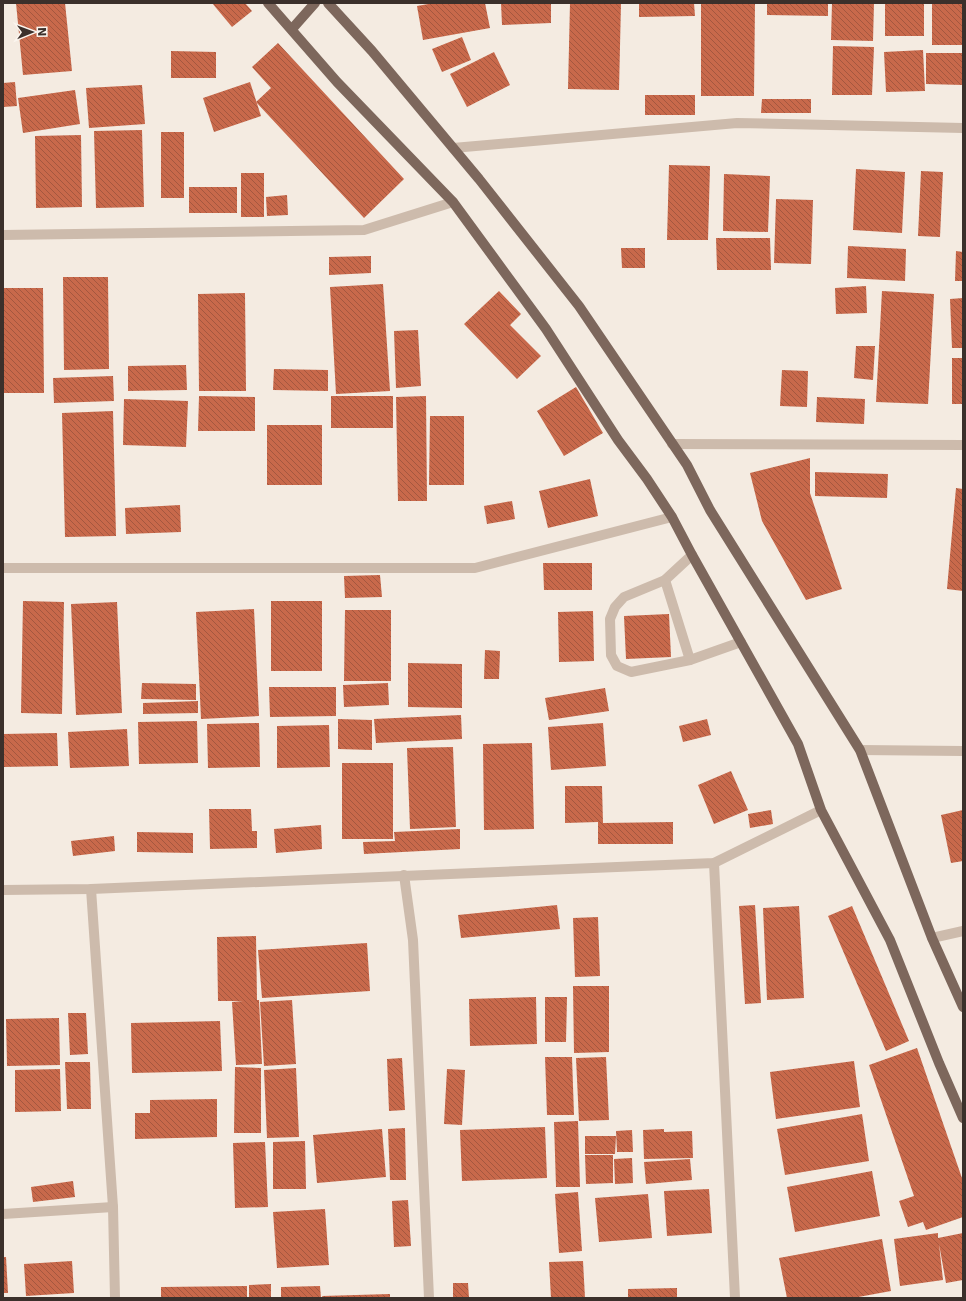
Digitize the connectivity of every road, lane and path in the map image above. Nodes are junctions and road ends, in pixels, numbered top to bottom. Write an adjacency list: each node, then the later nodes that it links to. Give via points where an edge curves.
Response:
1 (268, 3): 4 (main road)
2 (315, 3): 4 (main road)
3 (328, 3): 6 (main road)
4 (292, 29): 7 (main road, via 337,82)
5 (963, 128): 6 (street, via 737,123)
6 (453, 148): 9 (main road, via 579,306)
7 (453, 202): 8 (street, via 364,230); 11 (main road, via 546,329)
8 (3, 236)
9 (672, 444): 10 (street); 17 (main road, via 687,465 710,510)
10 (963, 445)
11 (672, 517): 12 (main road); 13 (street, via 476,568)
12 (692, 555): 14 (street); 15 (main road)
13 (3, 568)
14 (665, 580): 16 (street); 16 (street, via 624,597 615,607 610,619 611,655 617,666 631,672)
15 (741, 642): 16 (street); 19 (main road, via 798,744)
16 (690, 660)
17 (860, 750): 18 (street); 25 (main road)
18 (963, 751)
19 (821, 810): 20 (street); 27 (main road, via 890,940)
20 (714, 864): 21 (street); 32 (street)
21 (404, 875): 22 (street); 31 (street, via 413,940)
22 (91, 889): 23 (street); 28 (street)
23 (3, 890)
24 (963, 931): 25 (street)
25 (932, 938): 26 (main road)
26 (963, 1007)
27 (963, 1118)
28 (114, 1207): 29 (street); 30 (street)
29 (3, 1214)
30 (115, 1298)
31 (429, 1298)
32 (735, 1298)

